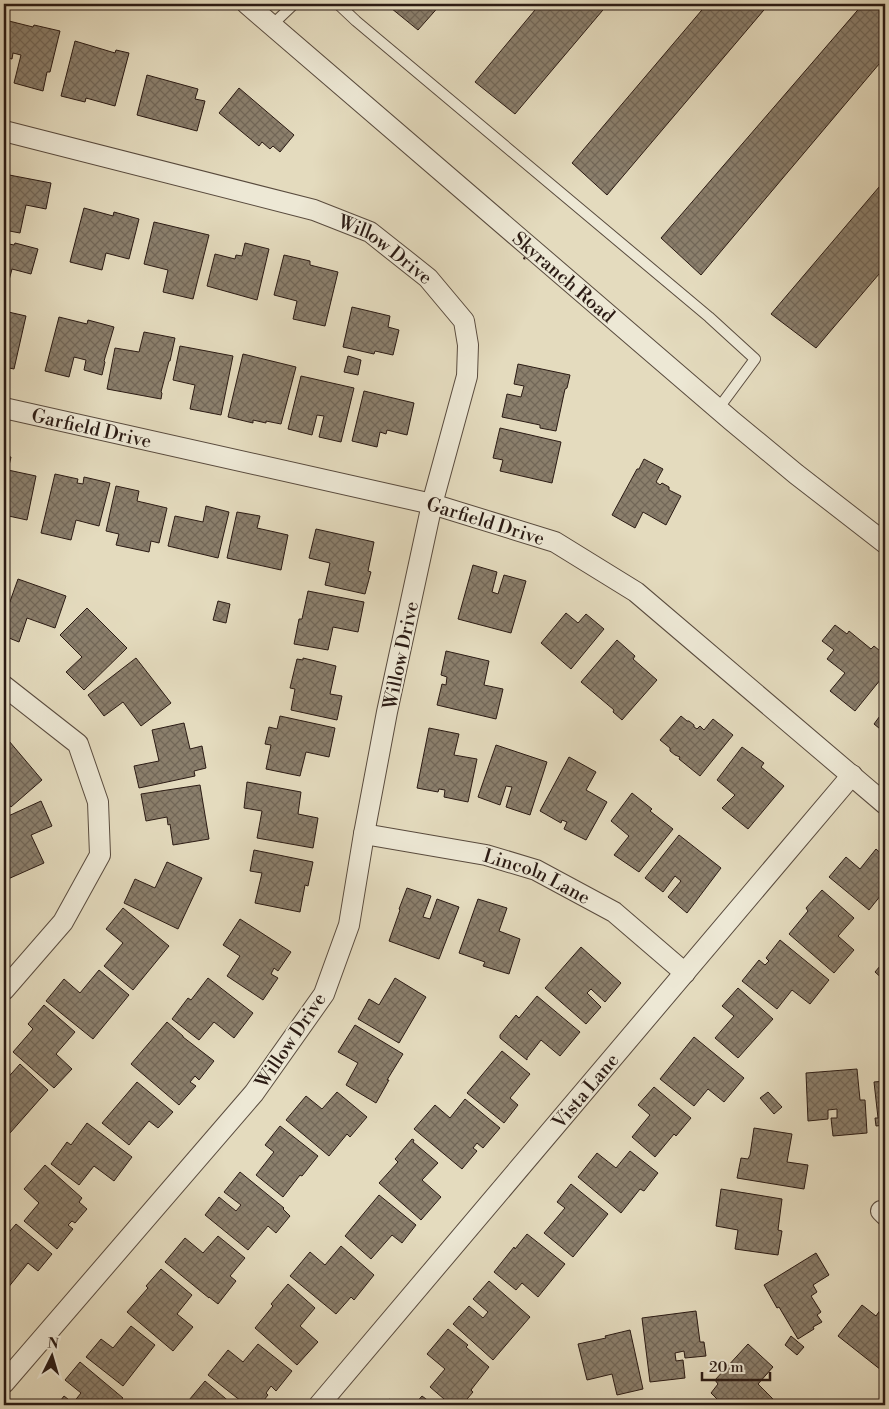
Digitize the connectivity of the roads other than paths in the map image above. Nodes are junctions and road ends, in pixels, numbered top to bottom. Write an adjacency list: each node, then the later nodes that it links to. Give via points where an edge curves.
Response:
1 (247, 4): 4 (street, Skyranch Road)
2 (294, 4): 4 (lane)
3 (338, 4): 7 (lane, via 755,359)
4 (272, 25): 7 (street, Skyranch Road)
5 (4, 132): 8 (street, Willow Drive, via 314,210 370,232 428,278 464,321 468,345 467,376)
6 (4, 408): 8 (street, Garfield Drive)
7 (718, 409): 9 (street, Skyranch Road)
8 (432, 504): 11 (street, Garfield Drive, via 555,542 636,592); 13 (street, Willow Drive)
9 (885, 543)
10 (4, 686): 15 (street, via 78,744 98,802 100,855 63,922)
11 (852, 775): 12 (street, Garfield Drive); 14 (street, Vista Lane)
12 (885, 804)
13 (364, 834): 14 (street, Lincoln Lane, via 486,855 536,870 614,912); 16 (street, Willow Drive, via 349,925 324,994 254,1093)
14 (685, 973): 17 (street, Vista Lane)
15 (4, 990)
16 (4, 1383)
17 (318, 1405)

